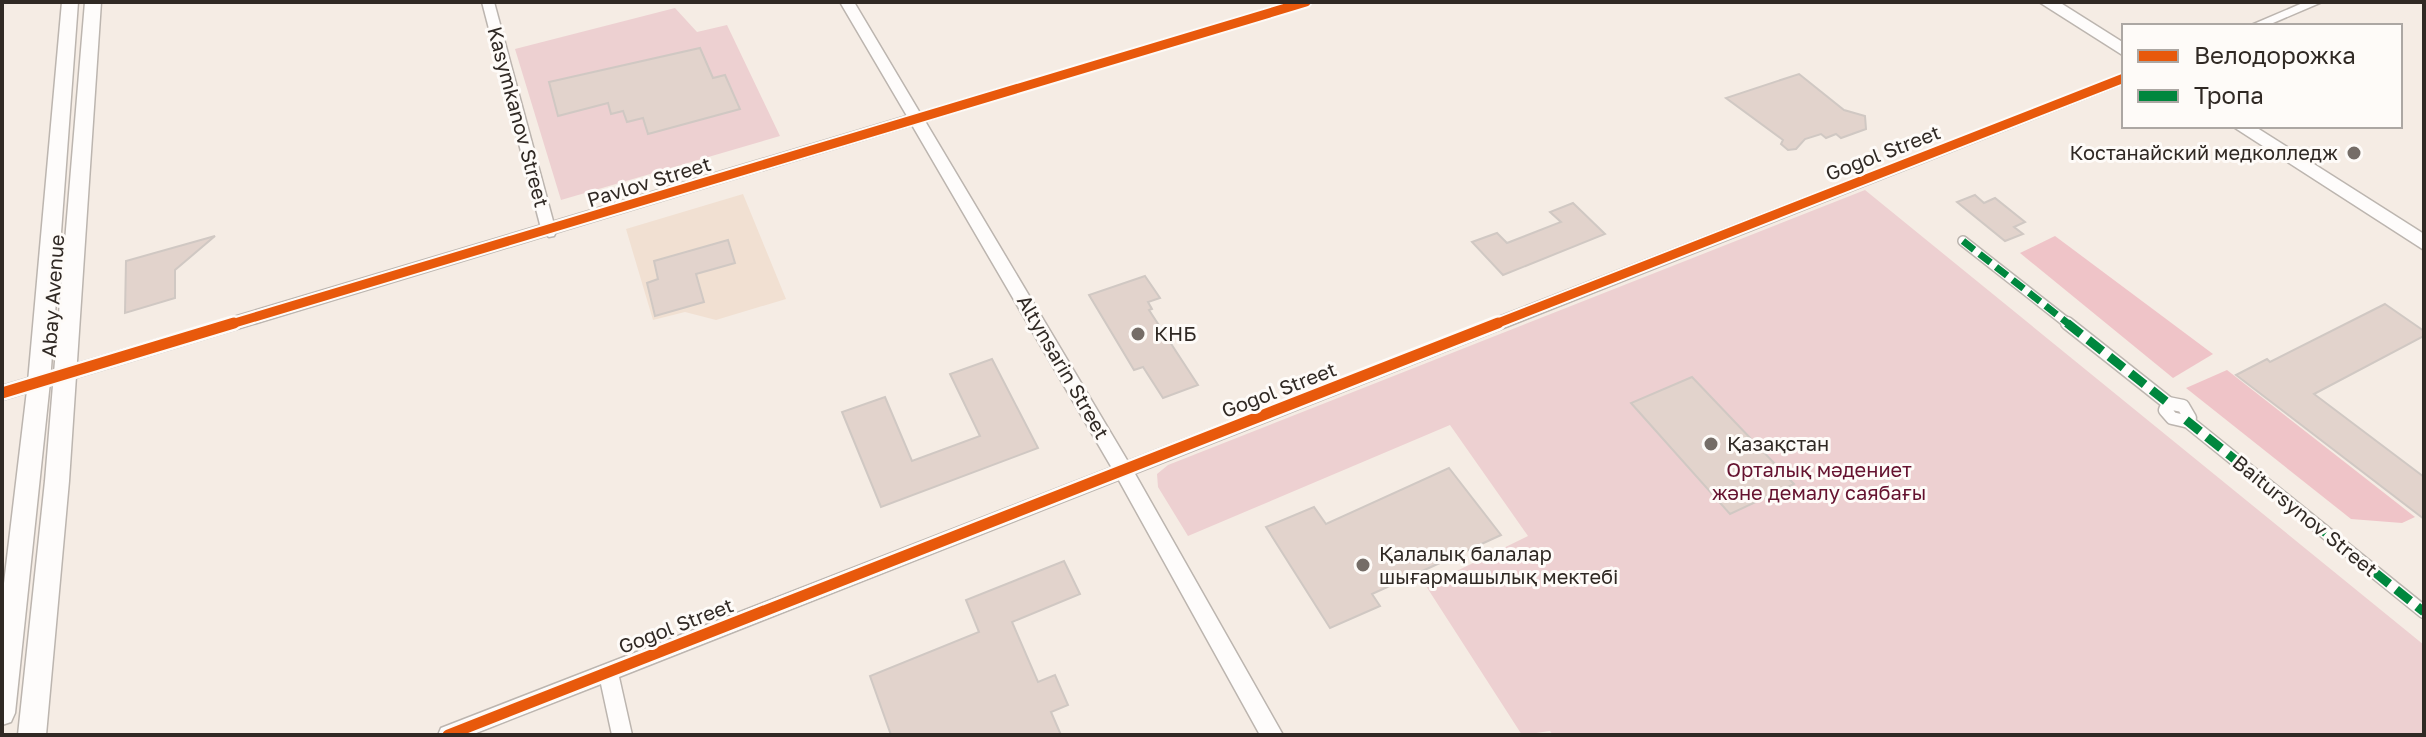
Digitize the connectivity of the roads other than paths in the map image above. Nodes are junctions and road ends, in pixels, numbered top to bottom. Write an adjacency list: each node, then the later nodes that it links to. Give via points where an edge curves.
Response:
1 (70, 2): 17 (main road, Abay Avenue)
2 (93, 2): 16 (main road, Abay Avenue)
3 (488, 2): 13 (street, Kasymkanov Street)
4 (847, 2): 11 (street, Altynsarin Street)
5 (1306, 2): 11 (street, Pavlov Street)
6 (2047, 2): 9 (main road)
7 (2316, 2): 8 (street)
8 (2260, 24)
9 (2122, 50)
10 (2122, 79): 19 (street, Gogol Street)
11 (917, 118): 13 (street, Pavlov Street); 19 (street, Altynsarin Street)
12 (2244, 128): 15 (main road)
13 (549, 232): 16 (street, Pavlov Street)
14 (1963, 241): 20 (street, Baitursynov Street, via 2168,403 2169,415 2186,420)
15 (2424, 243)
16 (66, 374): 17 (street, Pavlov Street); 23 (main road, Abay Avenue)
17 (39, 382): 18 (street, Pavlov Street); 22 (main road, Abay Avenue)
18 (2, 393)
19 (1123, 470): 21 (street, Gogol Street); 26 (street, Altynsarin Street)
20 (2424, 612)
21 (608, 672): 24 (street, Gogol Street); 25 (street)
22 (2, 713)
23 (32, 735)
24 (448, 735)
25 (622, 735)
26 (1272, 735)

